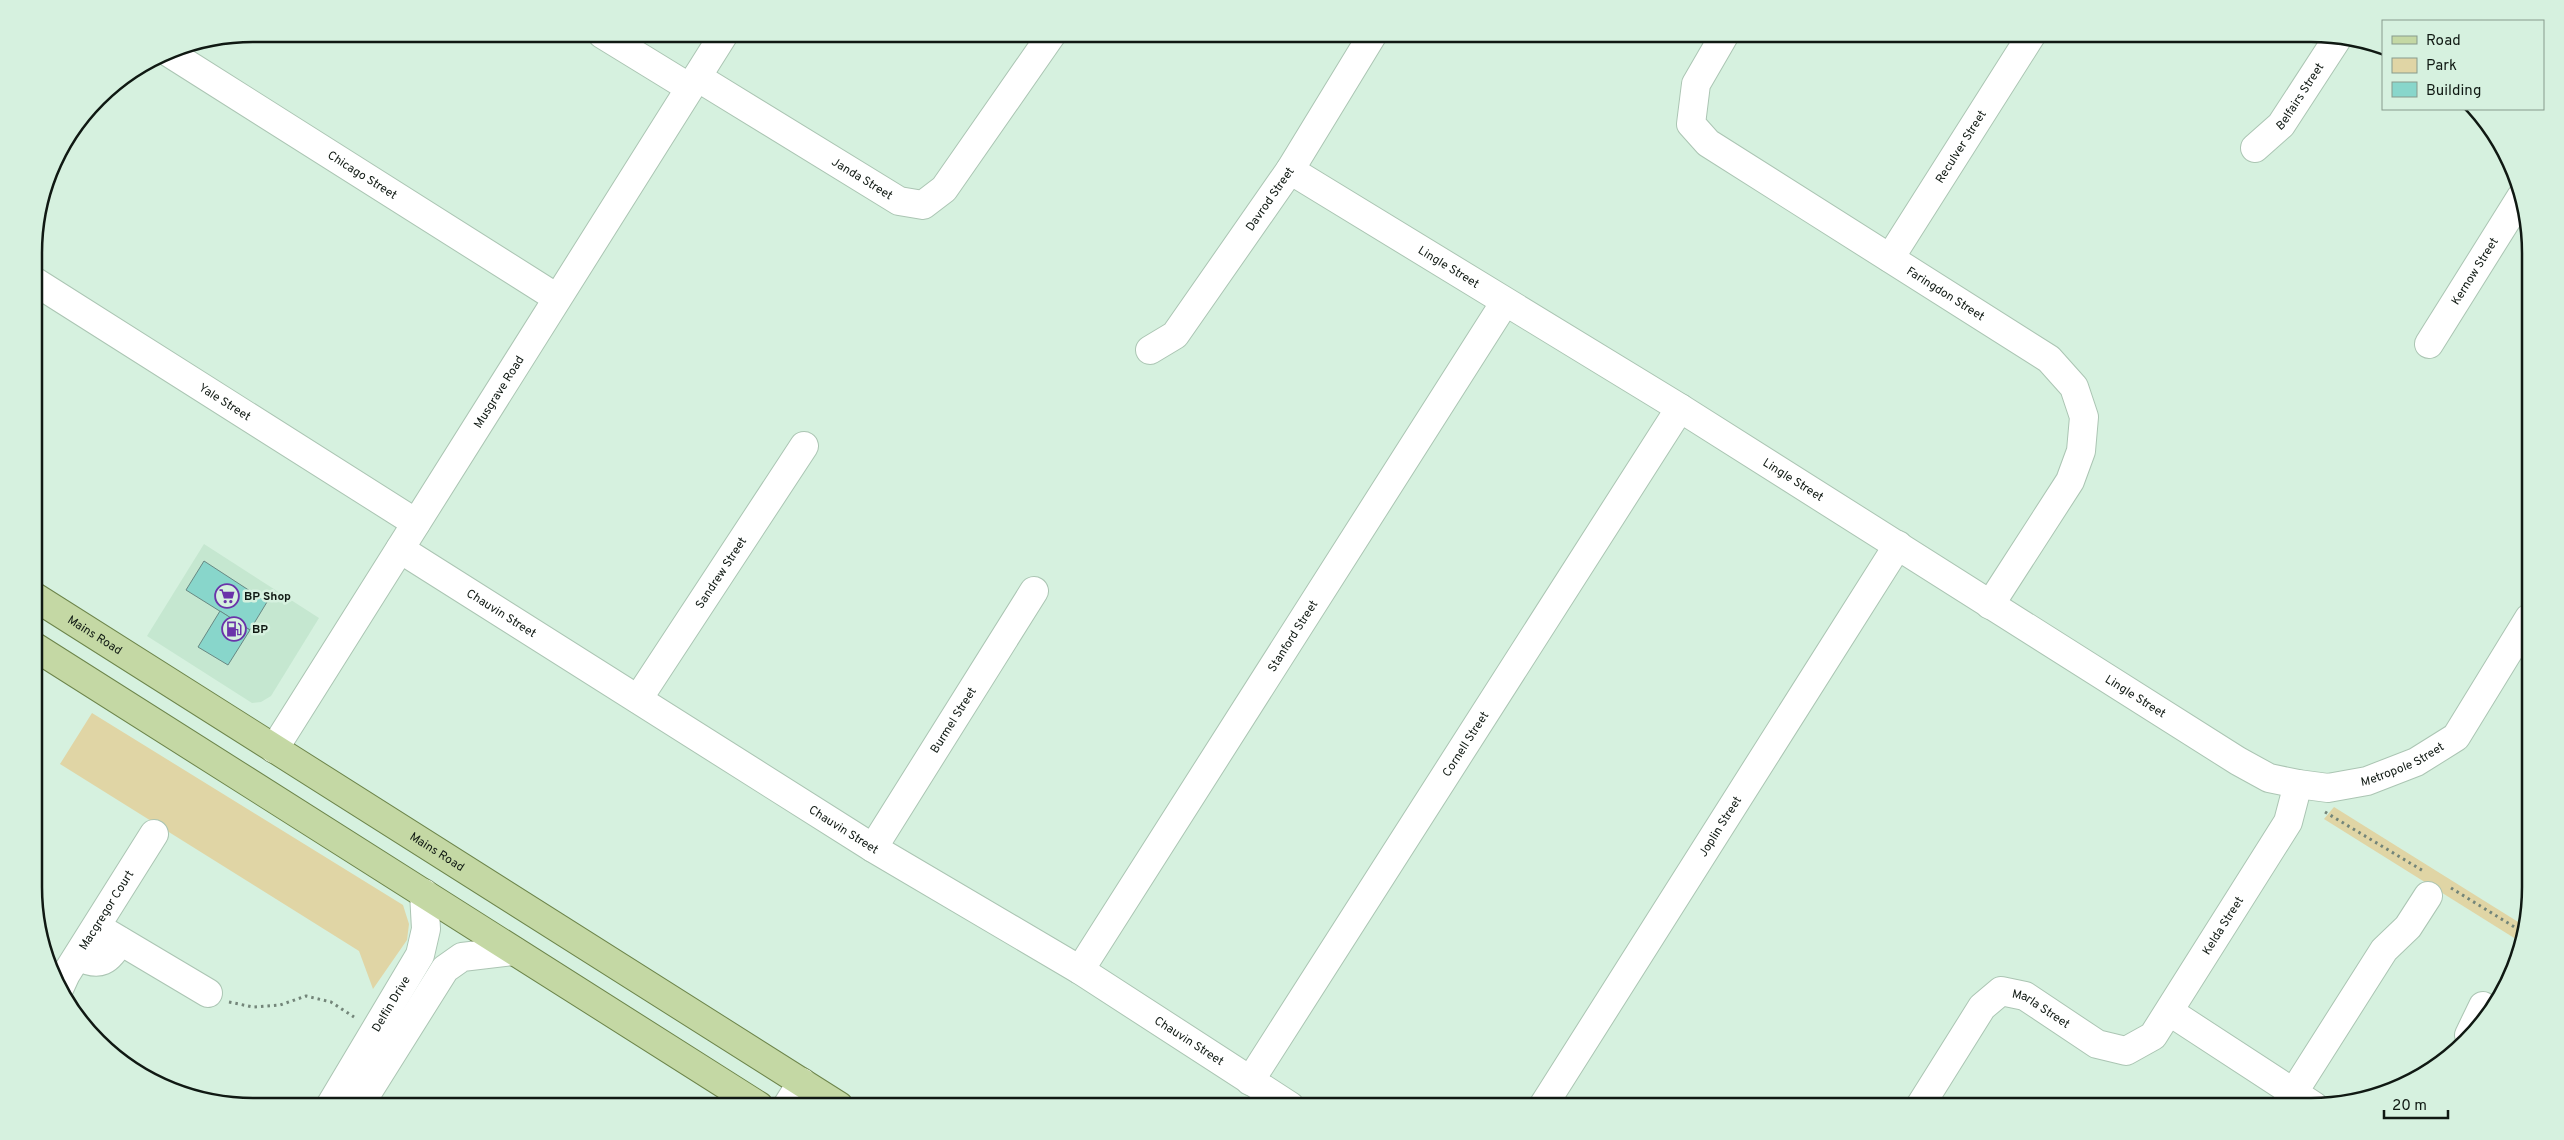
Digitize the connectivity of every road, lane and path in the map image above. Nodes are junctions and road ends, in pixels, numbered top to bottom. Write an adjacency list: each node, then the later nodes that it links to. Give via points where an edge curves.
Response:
1 (617, 42): 9 (street, Janda Street)
2 (719, 42): 9 (street, Musgrave Road)
3 (1046, 42): 9 (street, Janda Street, via 944,189 923,205 899,201)
4 (1369, 42): 11 (street, Davrod Street)
5 (1720, 42): 13 (street, Faringdon Street, via 1696,84 1691,124 1708,143)
6 (2027, 42): 13 (street, Reculver Street)
7 (2334, 44): 10 (street, Belfairs Street, via 2281,125)
8 (177, 58): 15 (street, Chicago Street)
9 (693, 83): 15 (street, Musgrave Road)
10 (2255, 148)
11 (1290, 170): 16 (street, Lingle Street); 18 (street, Davrod Street, via 1175,335)
12 (2516, 206): 17 (street, Kernow Street)
13 (1890, 258): 26 (street, Faringdon Street, via 2049,359 2074,387 2084,417 2081,451 2070,481)
14 (42, 287): 21 (street, Yale Street)
15 (557, 298): 21 (street, Musgrave Road)
16 (1505, 302): 19 (street, Lingle Street); 42 (street, Stanford Street)
17 (2430, 344)
18 (1150, 350)
19 (1680, 408): 22 (street, Lingle Street); 50 (street, Cornell Street)
20 (804, 446): 29 (street, Sandrew Street)
21 (416, 523): 23 (street, Musgrave Road)
22 (1898, 545): 26 (street, Lingle Street); 58 (street, Joplin Street)
23 (400, 549): 29 (street, Chauvin Street); 30 (street, Musgrave Road)
24 (1034, 591): 34 (street, Burmel Street)
25 (42, 601): 30 (main road, Mains Road)
26 (1990, 605): 31 (street, Lingle Street, via 2238,761 2269,778)
27 (2522, 631): 31 (street, Metropole Street, via 2456,737 2416,762 2367,781 2328,788)
28 (42, 651): 36 (main road)
29 (638, 698): 34 (street, Chauvin Street)
30 (274, 749): 51 (main road, Mains Road)
31 (2298, 784): 46 (street, Kelda Street, via 2288,822)
32 (2318, 808): 35 (path)
33 (154, 834): 37 (street, Macgregor Court)
34 (873, 848): 42 (street, Chauvin Street)
35 (2434, 885): 38 (path); 61 (street, via 2408,927 2384,950)
36 (424, 893): 40 (main road); 52 (street, Delfin Drive, via 426,929 420,956)
37 (97, 926): 39 (street); 41 (street, Macgregor Court)
38 (2517, 929)
39 (120, 941): 41 (street, via 108,959 103,961 88,962); 44 (street)
40 (514, 951): 53 (street, Delfin Drive, via 462,958 445,969); 54 (main road)
41 (78, 956): 43 (street, Macgregor Court)
42 (1080, 970): 50 (street, Chauvin Street)
43 (64, 980)
44 (208, 993): 48 (path, via 220,1000 253,1007 280,1005 306,996 330,1002)
45 (2482, 1006): 47 (street)
46 (2170, 1012): 49 (street, Kelda Street, via 2153,1036); 60 (street)
47 (2478, 1015)
48 (354, 1017)
49 (2126, 1051): 59 (street, Marla Street, via 2097,1044 2025,996 2001,991 1982,1007)
50 (1250, 1081): 57 (street, Chauvin Street)
51 (802, 1082): 55 (street); 56 (main road, Mains Road)
52 (335, 1098)
53 (364, 1098)
54 (746, 1098)
55 (792, 1098)
56 (827, 1098)
57 (1277, 1098)
58 (1548, 1098)
59 (1925, 1098)
60 (2291, 1098)
61 (2299, 1098)

